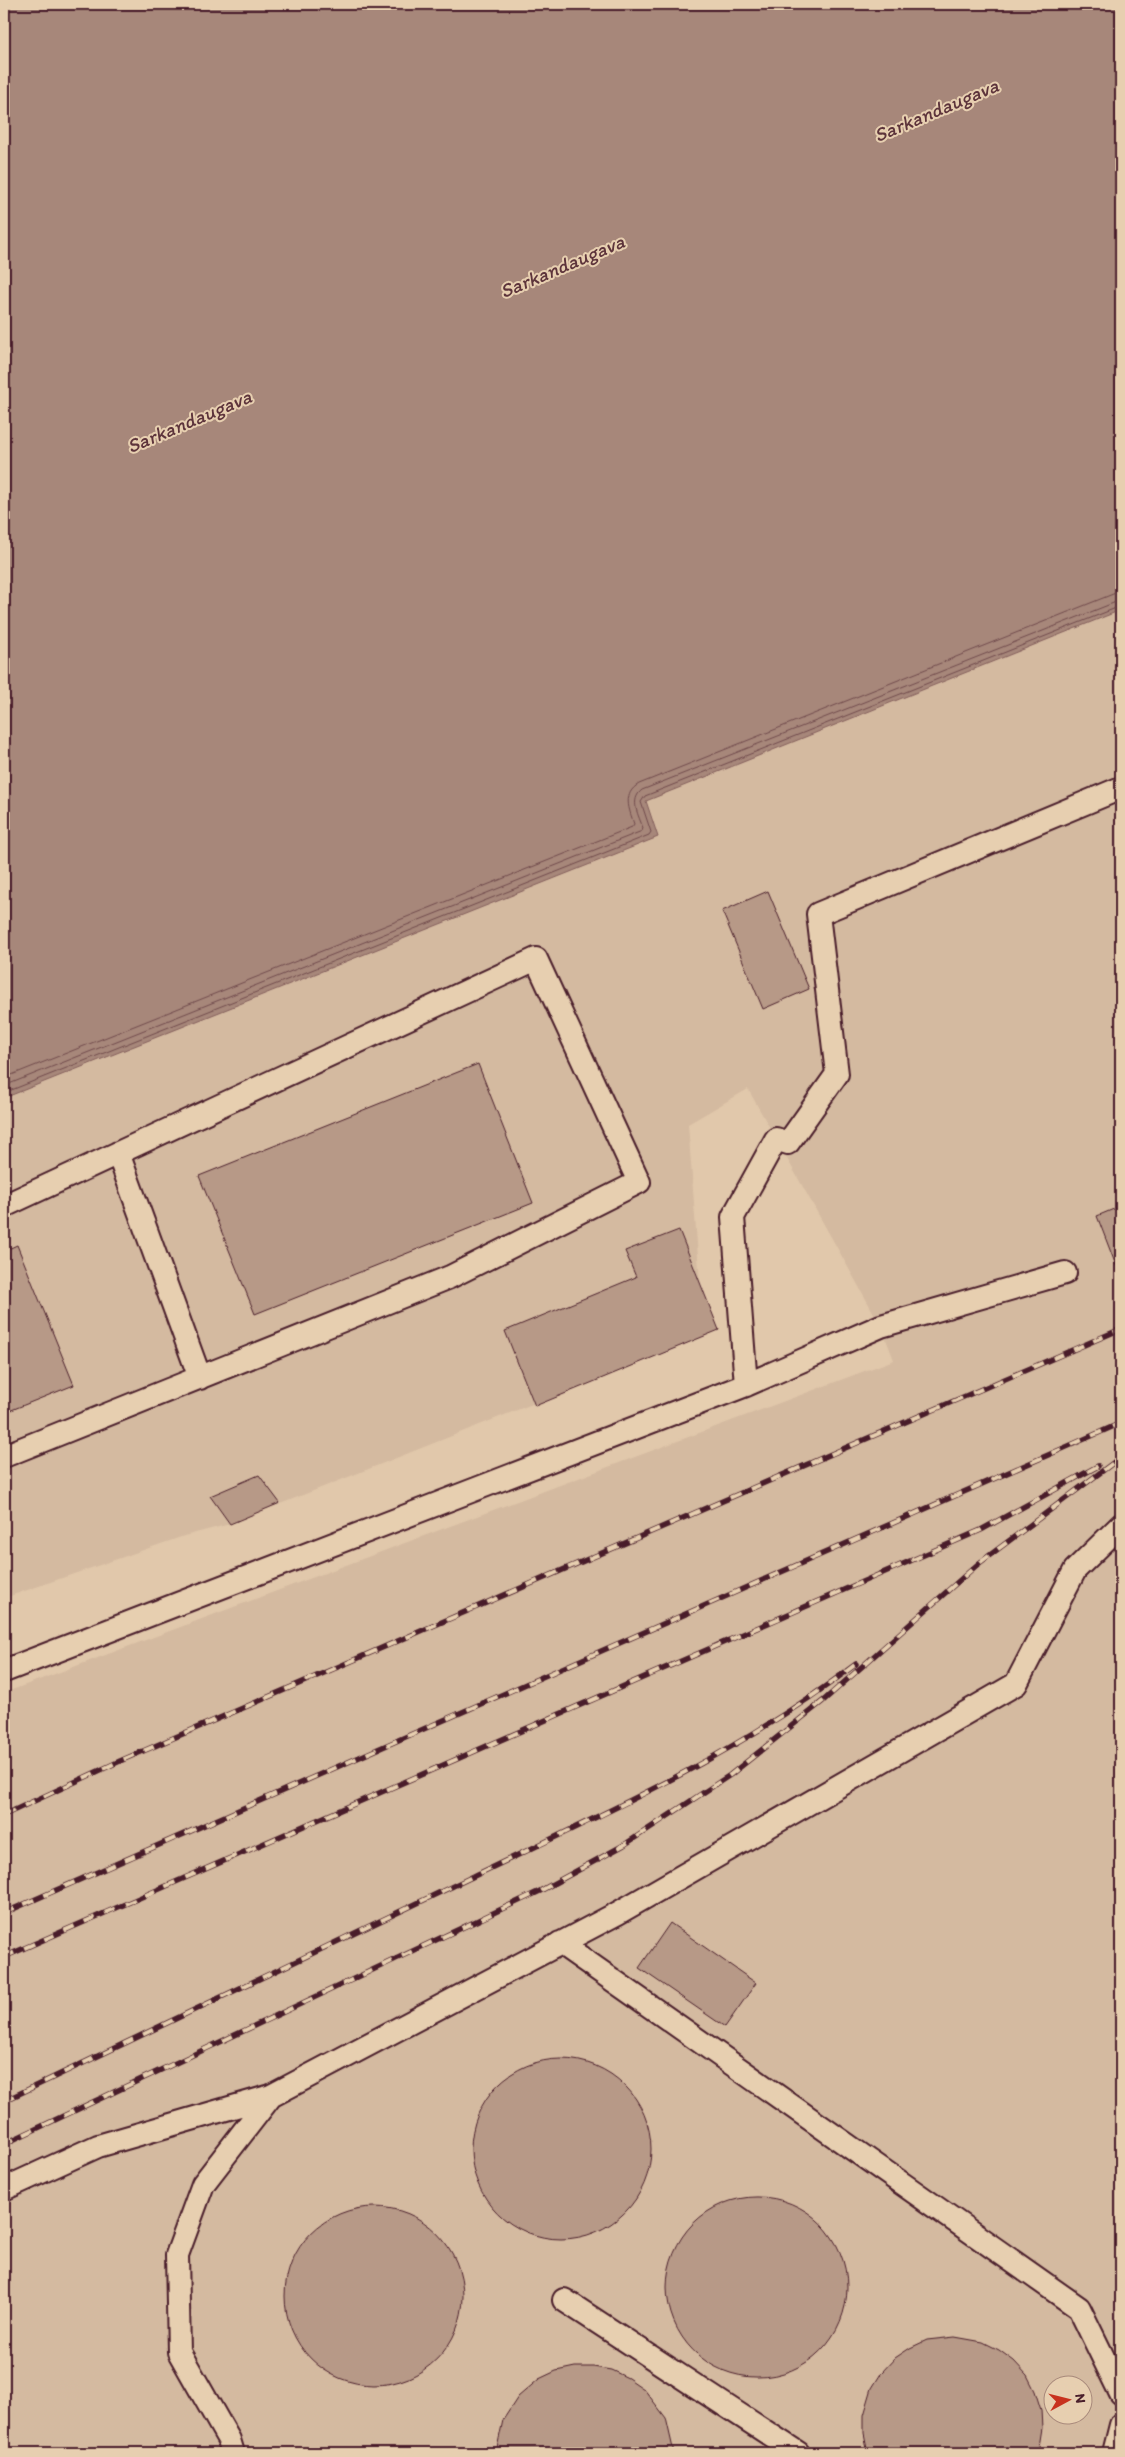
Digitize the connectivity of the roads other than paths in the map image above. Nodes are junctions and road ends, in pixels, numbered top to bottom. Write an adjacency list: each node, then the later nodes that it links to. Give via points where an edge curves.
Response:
1 (1121, 788): 6 (lane, via 818,914 837,1074 788,1143 776,1139 733,1217)
2 (118, 1153): 3 (lane); 5 (lane); 5 (lane, via 536,959 639,1182 450,1277)
3 (4, 1206)
4 (1065, 1273): 6 (lane, via 881,1326)
5 (200, 1378): 7 (lane)
6 (746, 1385): 9 (lane)
7 (4, 1456)
8 (1121, 1525): 10 (lane, via 1075,1570 1016,1684 618,1913)
9 (4, 1672)
10 (560, 1943): 11 (lane); 14 (lane, via 1079,2308)
11 (271, 2096): 12 (lane, via 98,2146); 16 (lane, via 203,2184 177,2255 179,2352)
12 (4, 2189)
13 (564, 2300): 18 (lane)
14 (1121, 2394)
15 (1121, 2425): 19 (lane)
16 (231, 2446): 17 (lane)
17 (249, 2453)
18 (798, 2453)
19 (1114, 2453)

